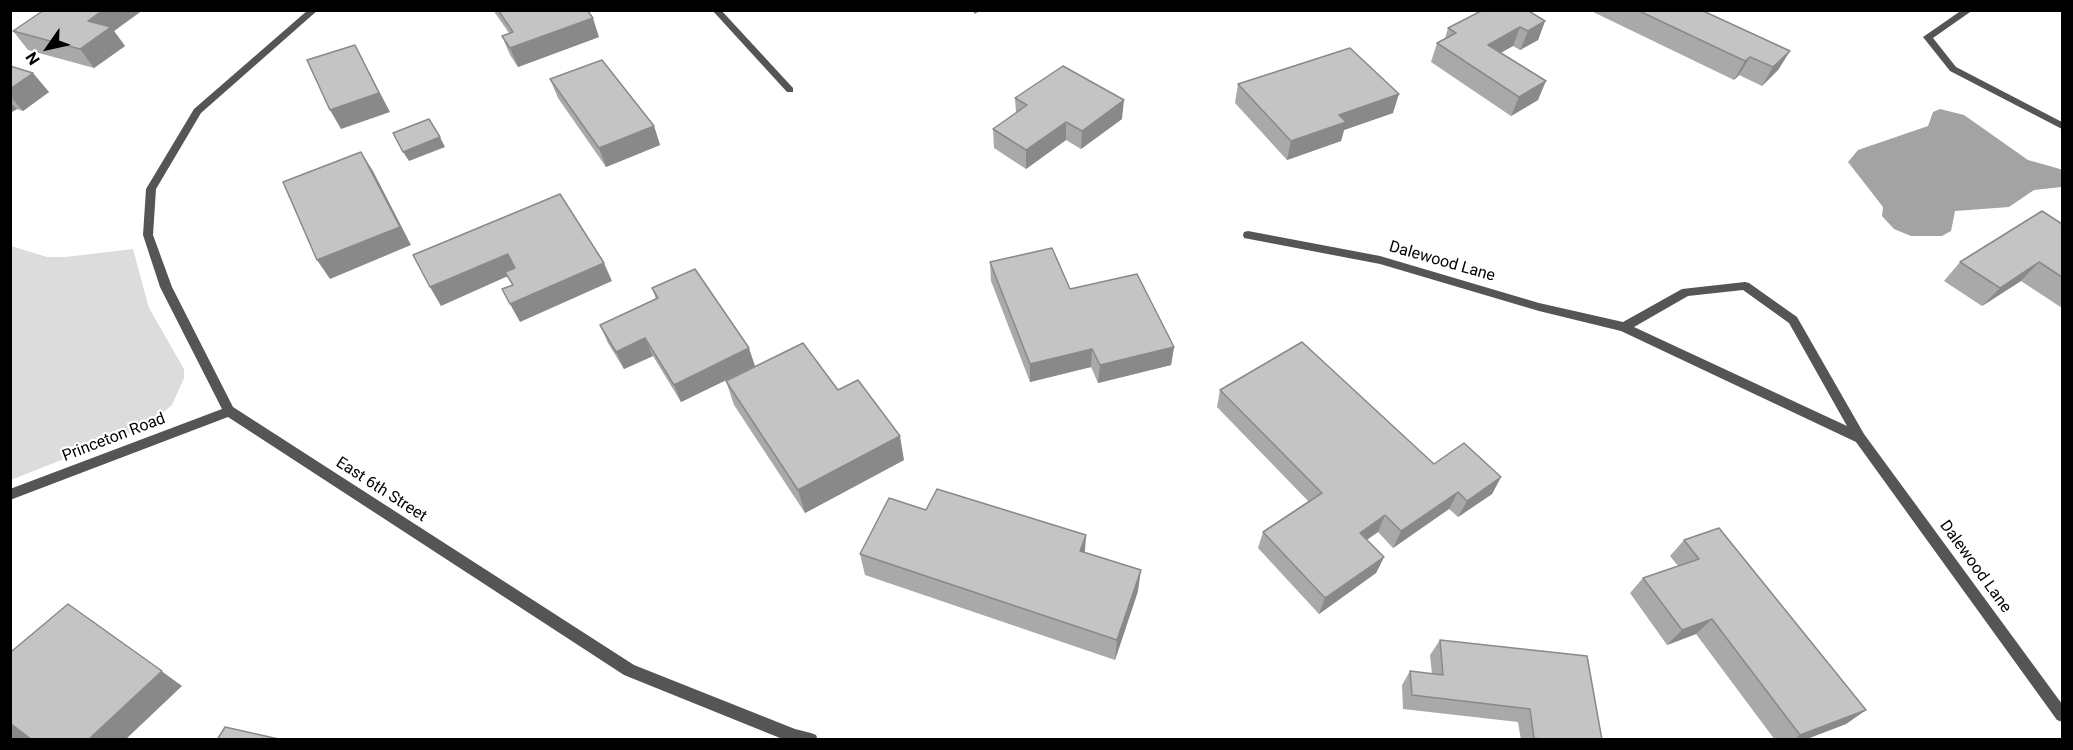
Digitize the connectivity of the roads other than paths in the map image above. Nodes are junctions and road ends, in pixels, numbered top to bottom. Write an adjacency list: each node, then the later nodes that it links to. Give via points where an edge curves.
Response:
1 (314, 10): 8 (street, via 197,111 151,189 148,235 166,287)
2 (716, 10): 4 (street)
3 (1969, 10): 5 (street, via 1928,37 1953,69)
4 (790, 90)
5 (2062, 126)
6 (1248, 235): 7 (street, Dalewood Lane, via 1380,260 1539,307)
7 (1624, 327): 9 (street, Dalewood Lane); 9 (street, Dalewood Lane, via 1686,292 1745,286 1792,320)
8 (229, 411): 10 (street, Princeton Road); 12 (street, East 6th Street, via 629,670)
9 (1860, 438): 11 (street, Dalewood Lane)
10 (10, 495)
11 (2062, 715)
12 (811, 740)

